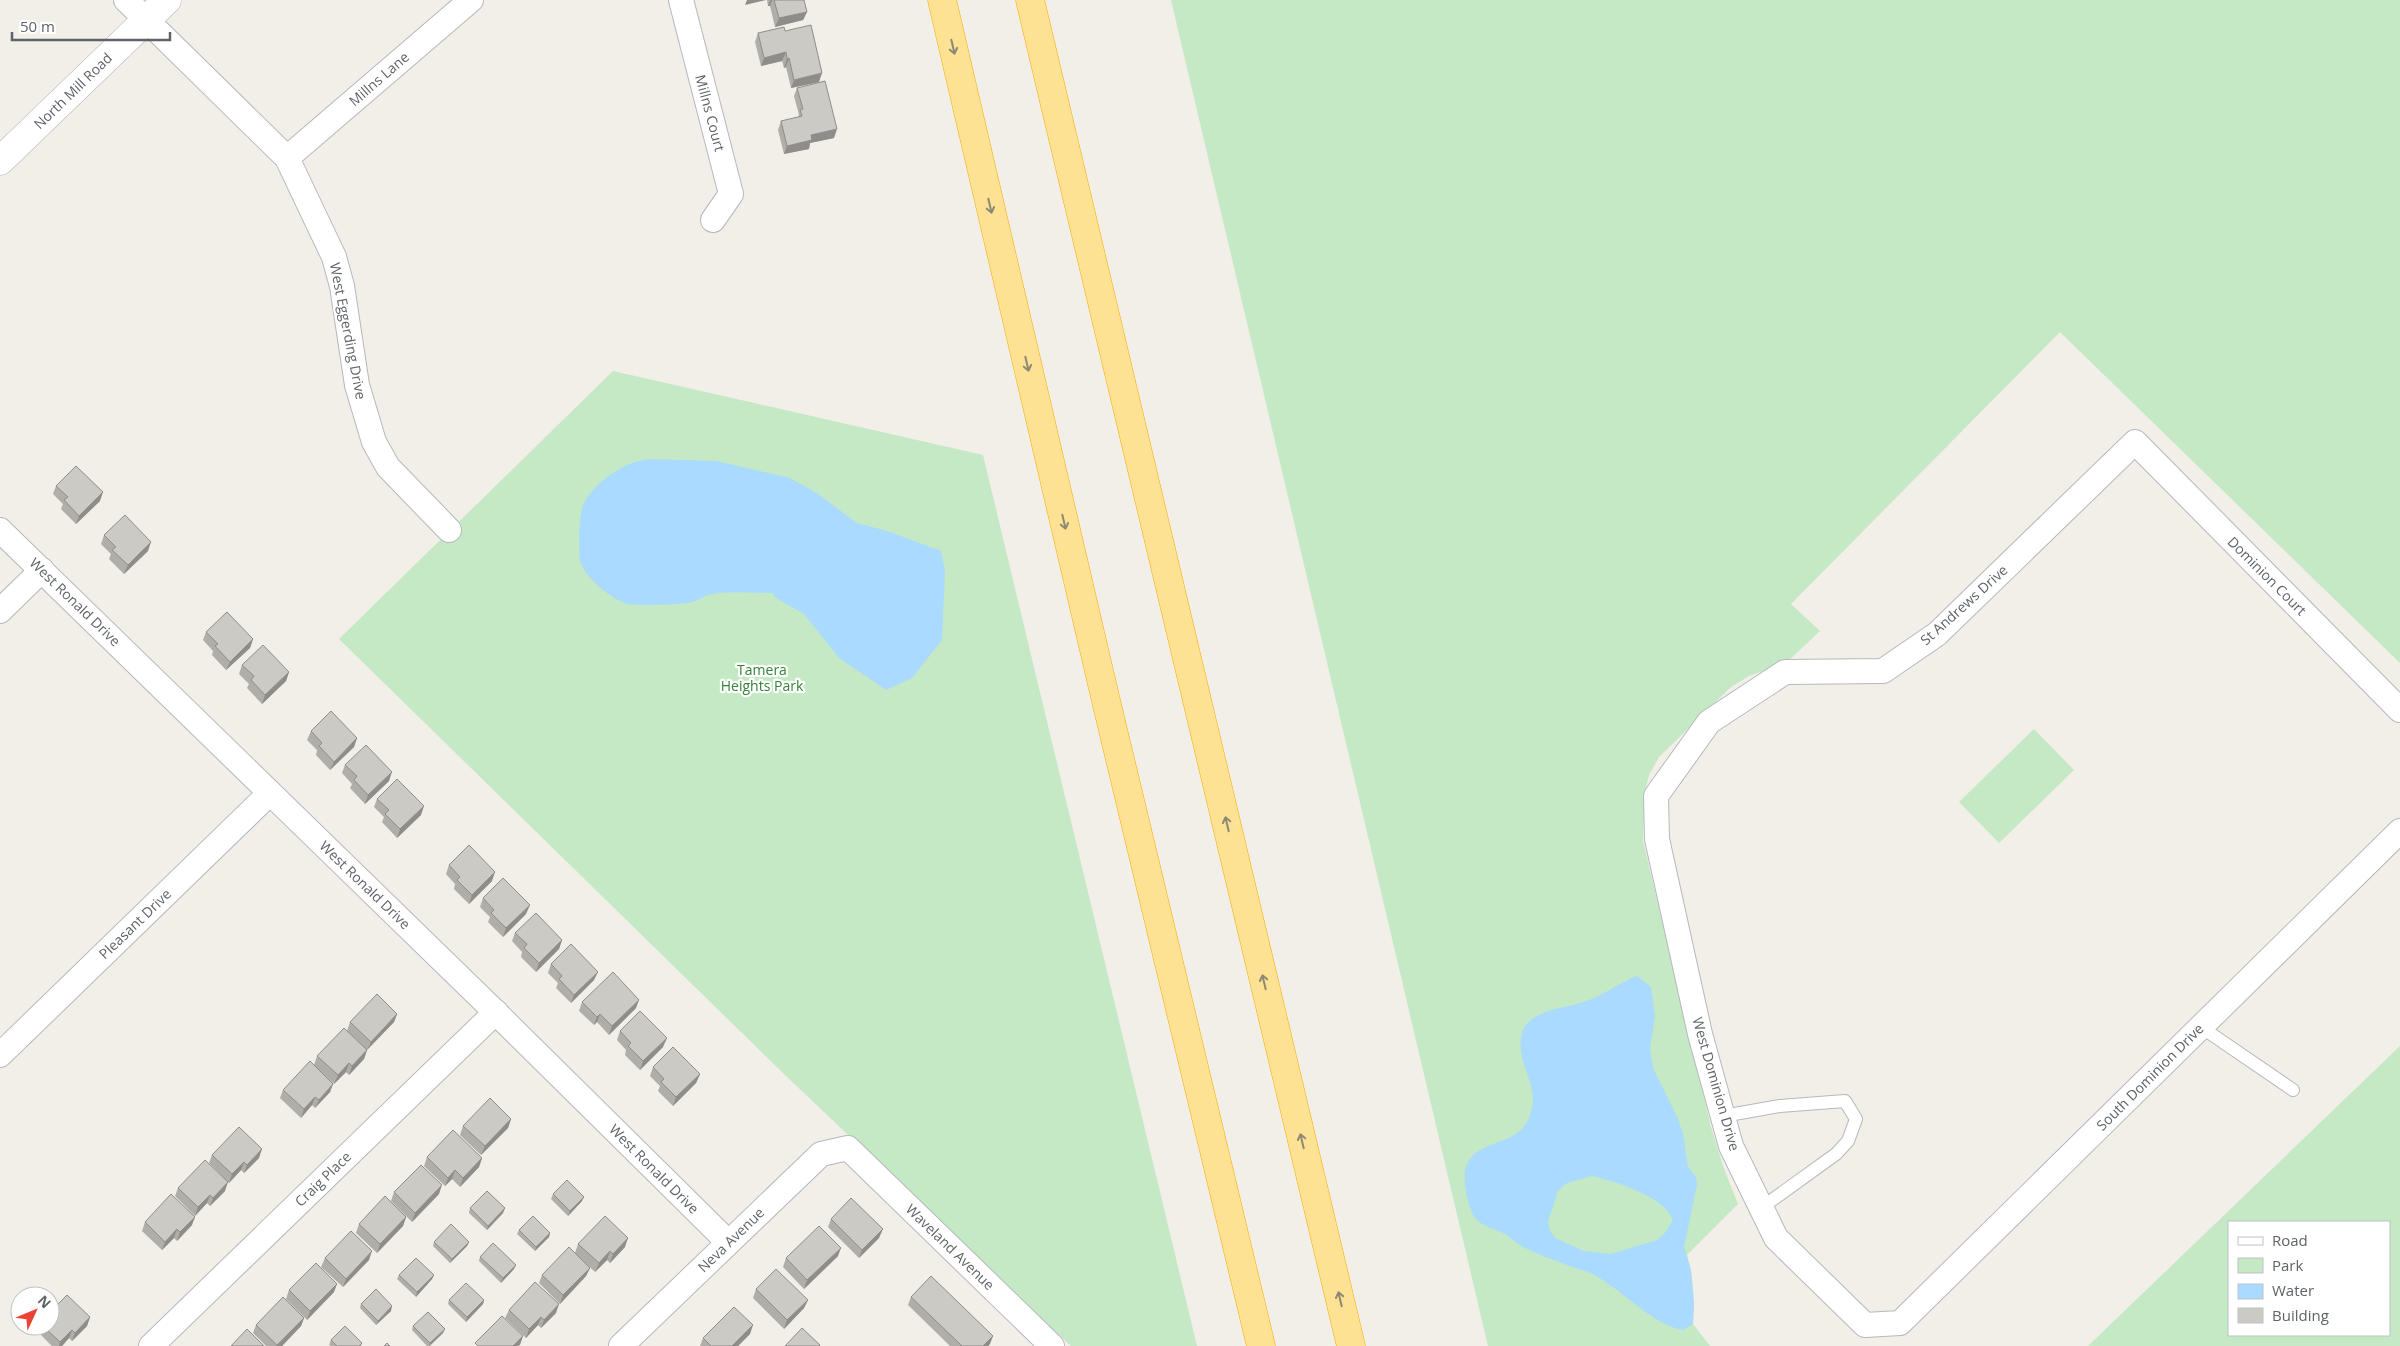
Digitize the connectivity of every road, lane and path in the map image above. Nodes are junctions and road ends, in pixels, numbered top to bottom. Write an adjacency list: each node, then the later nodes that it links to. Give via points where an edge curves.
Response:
1 (126, 0): 7 (street, West Eggerding Drive)
2 (167, 0): 7 (street, North Mill Road)
3 (471, 0): 8 (street, Millns Lane)
4 (681, 0): 10 (street, Millns Court, via 731,194)
5 (942, 0): 32 (highway, one-way to 32)
6 (1030, 0): 33 (highway, one-way to 6)
7 (147, 20): 8 (street, West Eggerding Drive); 9 (street, North Mill Road)
8 (287, 158): 13 (street, West Eggerding Drive, via 334,257 342,286 357,385 374,442 388,467)
9 (0, 160)
10 (713, 220)
11 (2134, 442): 16 (street, Dominion Court); 18 (street, St Andrews Drive, via 1937,634 1884,672 1785,672 1709,722)
12 (0, 530): 14 (street, West Ronald Drive)
13 (449, 530)
14 (42, 570): 15 (street); 17 (street, West Ronald Drive)
15 (0, 611)
16 (2400, 710)
17 (270, 793): 20 (street, West Ronald Drive); 22 (street, Pleasant Drive)
18 (1656, 796): 24 (street, West Dominion Drive, via 1657,840 1700,1034)
19 (2400, 831): 21 (street, South Dominion Drive)
20 (496, 1012): 27 (street, West Ronald Drive); 29 (street, Craig Place)
21 (2201, 1027): 23 (lane); 28 (street, South Dominion Drive)
22 (0, 1055)
23 (2293, 1090)
24 (1722, 1116): 26 (street, West Dominion Drive, via 1731,1146); 26 (lane, via 1780,1106 1845,1101 1856,1119 1848,1141 1836,1154)
25 (848, 1148): 27 (street, Neva Avenue, via 821,1154); 31 (street, Waveland Avenue)
26 (1761, 1208): 28 (street, West Dominion Drive, via 1776,1238 1865,1325)
27 (728, 1242): 30 (street, Neva Avenue)
28 (1900, 1323)
29 (151, 1346)
30 (621, 1346)
31 (1052, 1346)
32 (1261, 1346)
33 (1351, 1346)

